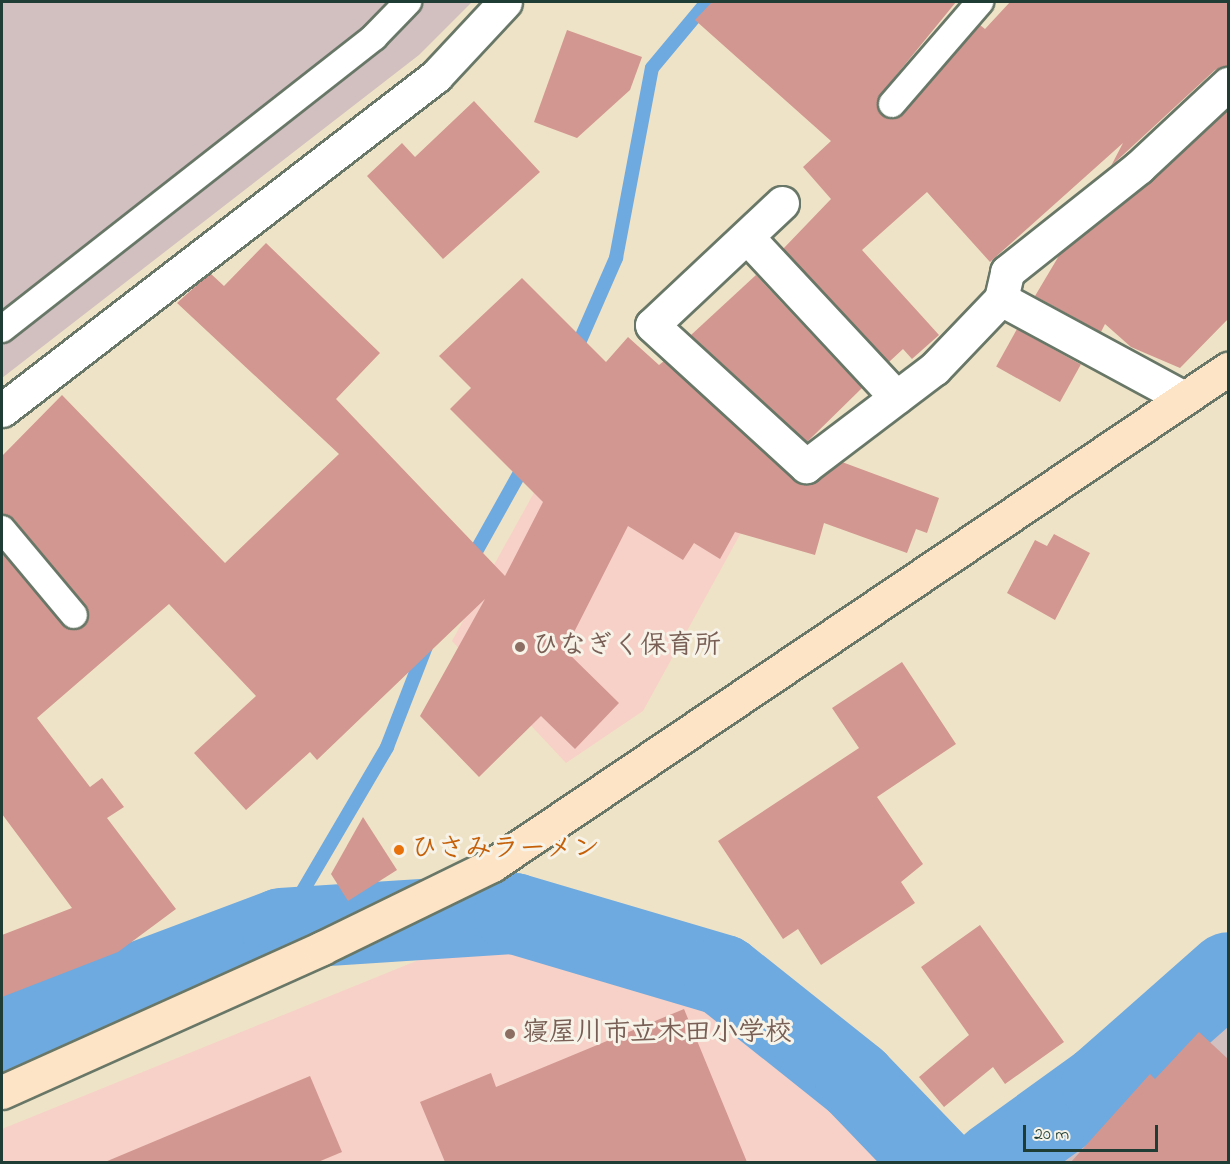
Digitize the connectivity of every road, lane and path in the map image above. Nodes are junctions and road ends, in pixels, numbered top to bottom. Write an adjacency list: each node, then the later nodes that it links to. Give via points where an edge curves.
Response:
1 (408, 2): 9 (lane, via 374,36)
2 (505, 2): 13 (street, via 436,76)
3 (980, 2): 5 (lane)
4 (1228, 84): 8 (street, via 1139,167 1007,272)
5 (892, 104)
6 (782, 203): 7 (street)
7 (747, 237): 11 (street); 11 (street, via 652,325 806,466)
8 (1001, 299): 11 (street, via 934,369); 12 (street)
9 (2, 329)
10 (1228, 369): 12 (street)
11 (896, 397)
12 (1184, 398): 16 (street, via 492,865 322,948)
13 (2, 410)
14 (2, 529): 15 (lane)
15 (74, 615)
16 (2, 1092)

